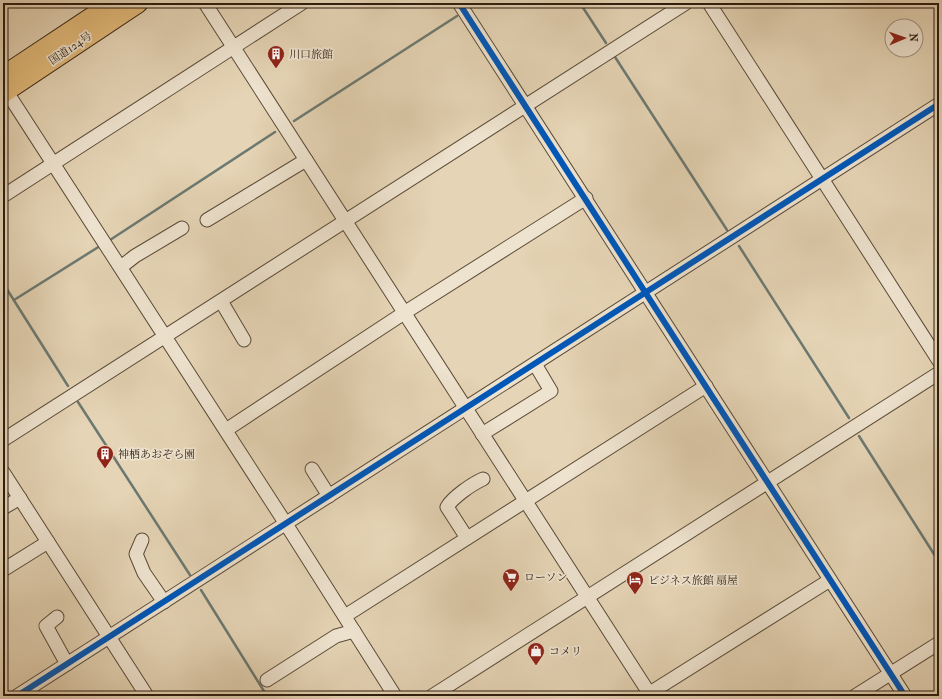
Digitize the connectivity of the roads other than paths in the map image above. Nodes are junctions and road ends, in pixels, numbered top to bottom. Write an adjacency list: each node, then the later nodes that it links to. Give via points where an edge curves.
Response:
1 (113, 3): 9 (highway, 国道124号)
2 (138, 3): 9 (highway, 国道124号)
3 (205, 3): 8 (street)
4 (302, 3): 8 (street)
5 (460, 3): 11 (street)
6 (686, 3): 11 (street)
7 (709, 3): 14 (street)
8 (234, 48): 12 (street); 13 (street)
9 (4, 86): 13 (street)
10 (939, 104): 14 (street)
11 (525, 105): 16 (street); 18 (street)
12 (306, 160): 17 (street); 18 (street)
13 (54, 163): 15 (street); 20 (street)
14 (823, 180): 21 (street); 26 (street)
15 (3, 196)
16 (586, 198): 21 (street); 23 (street)
17 (207, 220)
18 (345, 221): 22 (street); 23 (street)
19 (182, 228): 20 (street)
20 (121, 267): 24 (street)
21 (645, 293): 27 (street); 29 (street)
22 (221, 300): 24 (street); 25 (street)
23 (404, 313): 30 (street); 31 (street)
24 (165, 336): 31 (street); 33 (street)
25 (244, 340)
26 (939, 361)
27 (535, 364): 30 (street); 32 (street, via 551,391)
28 (939, 373): 37 (street)
29 (706, 386): 37 (street); 40 (street)
30 (466, 408): 32 (street); 38 (street)
31 (226, 430): 42 (street)
32 (482, 434): 40 (street)
33 (3, 440)
34 (312, 469): 38 (street)
35 (3, 472): 39 (street)
36 (483, 479): 43 (street, via 472,484 450,502 447,508)
37 (769, 482): 47 (street); 48 (street)
38 (330, 496): 42 (street)
39 (20, 498): 41 (street); 45 (street)
40 (525, 502): 43 (street); 48 (street)
41 (3, 508)
42 (286, 524): 49 (street); 50 (street)
43 (467, 538): 50 (street)
44 (142, 540): 49 (street, via 136,554 144,573)
45 (48, 542): 46 (street); 53 (street)
46 (3, 570)
47 (830, 580): 56 (street); 58 (street)
48 (586, 596): 58 (street); 62 (street)
49 (164, 602): 53 (street)
50 (345, 616): 52 (street)
51 (57, 618): 55 (street, via 46,626)
52 (354, 631): 57 (street, via 336,636); 61 (street)
53 (109, 637): 55 (street); 60 (street)
54 (939, 643): 56 (street)
55 (67, 664): 59 (street)
56 (891, 674): 63 (street); 64 (street)
57 (267, 680)
58 (648, 695)
59 (17, 696)
60 (147, 696)
61 (395, 696)
62 (432, 696)
63 (855, 696)
64 (905, 696)

